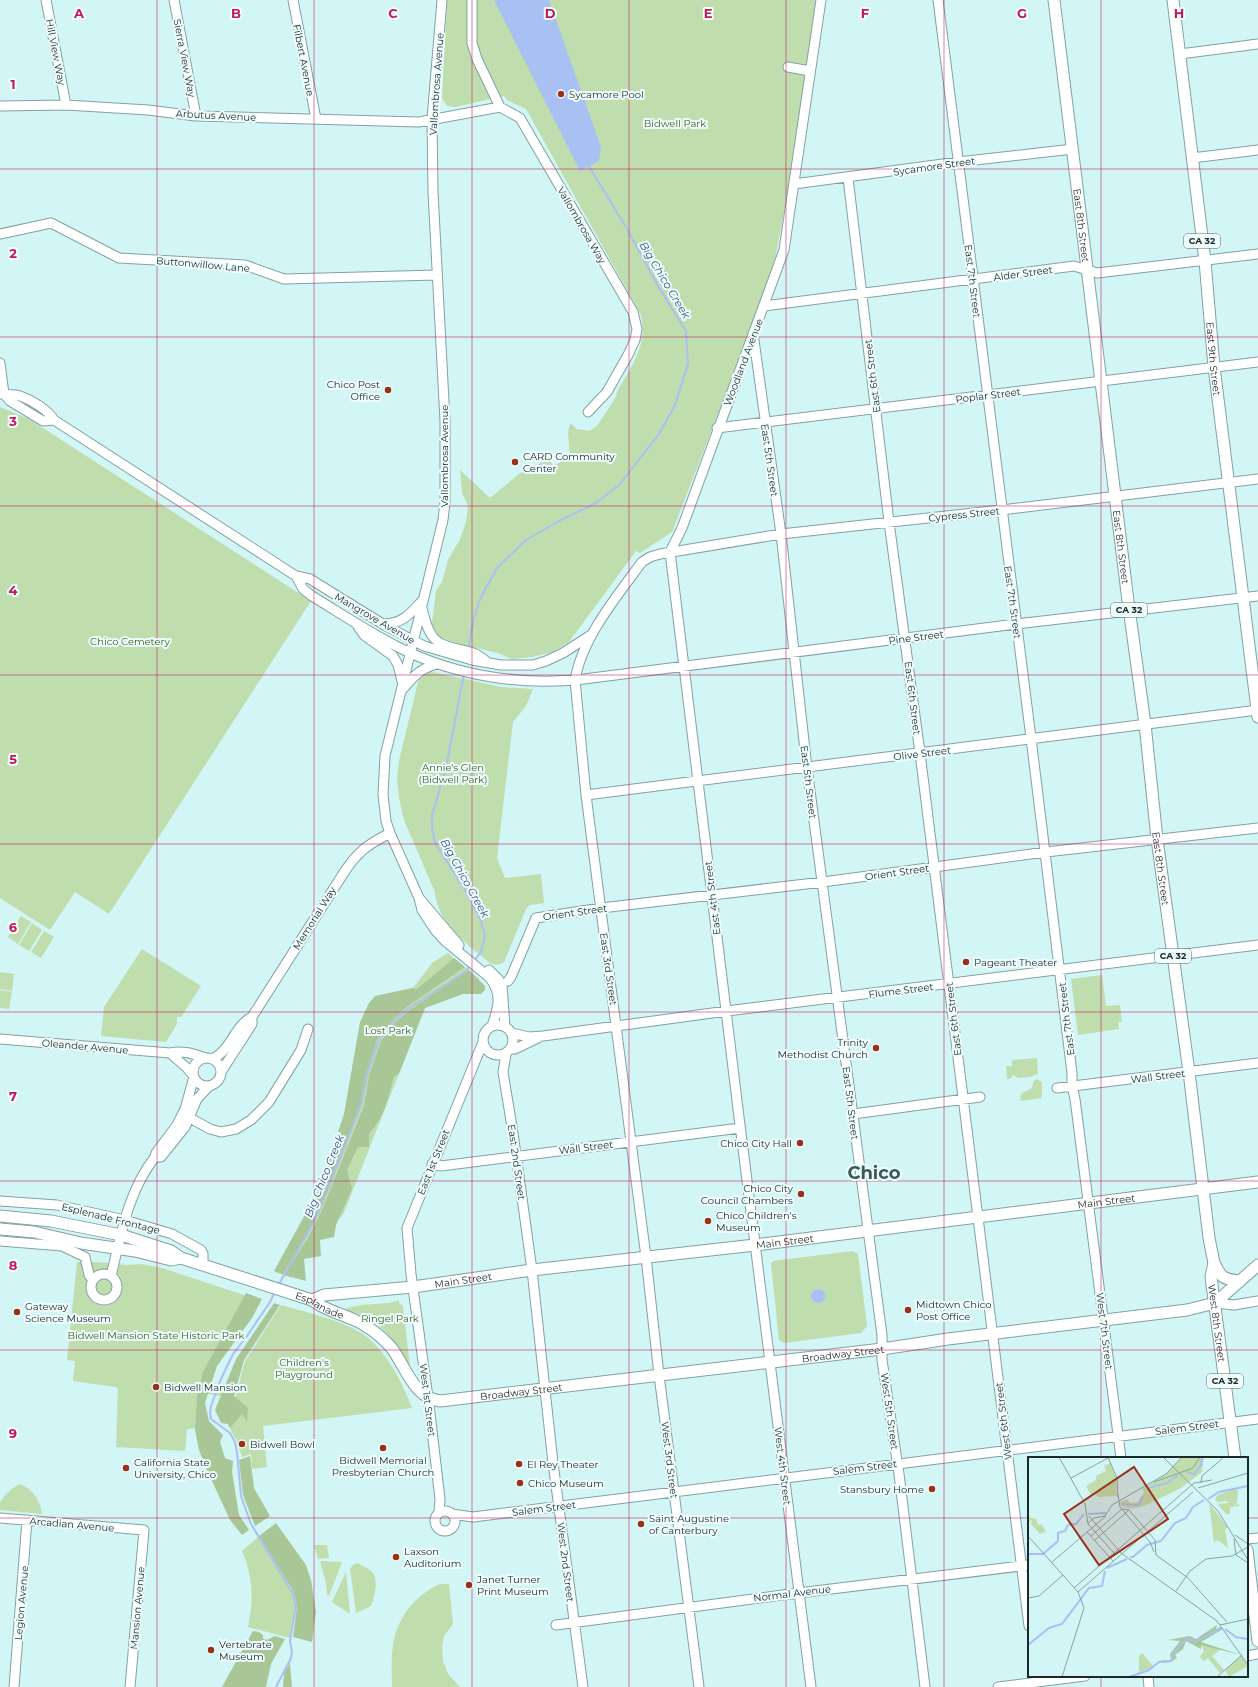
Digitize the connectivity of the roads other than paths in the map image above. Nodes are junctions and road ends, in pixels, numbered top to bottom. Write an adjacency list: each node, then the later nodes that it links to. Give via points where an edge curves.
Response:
1 (46, 0): 14 (street, Hill View Way)
2 (174, 0): 17 (street, Sierra View Way)
3 (293, 0): 19 (street, Filbert Avenue)
4 (442, 0): 18 (street, Vallombrosa Avenue)
5 (472, 0): 16 (street, via 472,43)
6 (821, 0): 13 (street, Woodland Avenue)
7 (938, 0): 23 (street, East 7th Street)
8 (1054, 0): 20 (main road, East 8th Street / CA 32)
9 (1173, 0): 11 (main road, East 9th Street / CA 32)
10 (1258, 44): 11 (street)
11 (1180, 54): 22 (main road, East 9th Street / CA 32)
12 (788, 67): 13 (street)
13 (810, 71): 25 (street, Woodland Avenue)
14 (66, 105): 15 (street, Arbutus Avenue); 17 (street, Arbutus Avenue)
15 (0, 106)
16 (500, 107): 18 (street); 42 (street, Vallombrosa Way, via 520,118 633,312 637,329 628,356 606,392)
17 (196, 116): 19 (street, Arbutus Avenue)
18 (432, 119): 19 (street, Arbutus Avenue, via 419,122); 30 (street, Vallombrosa Avenue)
19 (316, 120)
20 (1073, 150): 23 (street, Sycamore Street); 29 (main road, East 8th Street / CA 32)
21 (1258, 150): 22 (street)
22 (1192, 158): 28 (main road, East 9th Street / CA 32)
23 (958, 162): 24 (street, Sycamore Street); 31 (street, East 7th Street)
24 (848, 178): 25 (street, Sycamore Street); 32 (street, East 6th Street)
25 (794, 184): 33 (street, Woodland Avenue, via 784,250)
26 (0, 234): 30 (street, Buttonwillow Lane, via 51,223 119,258 245,266 284,279)
27 (1258, 254): 28 (street, Alder Street)
28 (1205, 261): 29 (street, Alder Street, via 1097,273); 37 (main road, East 9th Street / CA 32)
29 (1087, 269): 31 (street, Alder Street, via 1074,266); 38 (main road, East 8th Street / CA 32)
30 (437, 275): 55 (street, Vallombrosa Avenue, via 445,421 445,502 443,520)
31 (973, 279): 32 (street, Alder Street); 40 (street, East 7th Street)
32 (862, 293): 33 (street, Alder Street); 41 (street, East 6th Street)
33 (764, 306): 34 (street, Woodland Avenue)
34 (753, 333): 43 (street, East 5th Street); 44 (street, Woodland Avenue)
35 (1258, 362): 37 (street, Poplar Street)
36 (0, 363): 39 (street)
37 (1214, 367): 38 (street, Poplar Street); 46 (main road, East 9th Street / CA 32)
38 (1101, 380): 40 (street, Poplar Street); 47 (main road, East 8th Street / CA 32)
39 (2, 394): 52 (street, Mangrove Avenue, via 43,421 54,420)
40 (987, 395): 41 (street, Poplar Street); 48 (street, East 7th Street)
41 (876, 409): 43 (street, Poplar Street); 49 (street, East 6th Street)
42 (588, 412)
43 (765, 423): 44 (street, Poplar Street); 50 (street, East 5th Street)
44 (717, 428): 51 (street, Woodland Avenue, via 682,528)
45 (1258, 479): 46 (street, Cypress Street)
46 (1229, 482): 47 (street, Cypress Street); 54 (main road, East 9th Street / CA 32)
47 (1115, 496): 48 (street, Cypress Street); 56 (main road, East 8th Street / CA 32)
48 (1001, 510): 49 (street, Cypress Street); 59 (street, East 7th Street)
49 (889, 522): 50 (street, Cypress Street); 61 (street, East 6th Street)
50 (781, 534): 51 (street, Cypress Street); 65 (street, East 5th Street)
51 (670, 552): 60 (street, via 650,557 642,562); 67 (street, East 4th Street)
52 (296, 576): 57 (street, Mangrove Avenue, via 303,589); 58 (street, Mangrove Avenue, via 310,579)
53 (1258, 596): 54 (street, Pine Street)
54 (1244, 598): 56 (street, Pine Street); 70 (main road, East 9th Street / CA 32)
55 (422, 603): 58 (street, via 408,617); 62 (street, Vallombrosa Avenue); 64 (street, via 427,628 432,636)
56 (1130, 612): 59 (street, Pine Street); 71 (main road, East 8th Street / CA 32)
57 (355, 622): 63 (street, Mangrove Avenue); 69 (street, via 364,636 394,656)
58 (384, 624): 62 (street, Mangrove Avenue)
59 (1016, 624): 61 (street, Pine Street); 72 (street, East 7th Street)
60 (592, 634): 64 (street, via 546,662 533,665 489,663 476,654); 68 (street, via 577,667)
61 (906, 638): 65 (street, Pine Street); 73 (street, East 6th Street)
62 (413, 640): 63 (street, Vallombrosa Avenue); 64 (street, Mangrove Avenue, via 426,647)
63 (410, 652): 66 (street, Mangrove Avenue); 69 (street, Vallombrosa Avenue)
64 (457, 653)
65 (794, 654): 67 (street, Pine Street); 74 (street, East 5th Street)
66 (438, 664): 68 (street, Mangrove Avenue, via 475,674 513,680); 69 (street, via 416,673)
67 (684, 667): 68 (street, Pine Street); 75 (street, East 4th Street)
68 (575, 680): 76 (street, East 3rd Street)
69 (402, 687): 78 (street, Vallombrosa Avenue, via 383,772 384,810)
70 (1258, 712): 71 (street, Olive Street)
71 (1145, 724): 72 (street, Olive Street); 79 (main road, East 8th Street / CA 32)
72 (1031, 739): 73 (street, Olive Street); 80 (street, East 7th Street)
73 (920, 753): 74 (street, Olive Street); 81 (street, East 6th Street)
74 (807, 768): 75 (street, Olive Street); 82 (street, East 5th Street)
75 (698, 780): 76 (street, Olive Street); 83 (street, East 4th Street)
76 (586, 795): 84 (street, East 3rd Street)
77 (1258, 828): 79 (street, Orient Street)
78 (390, 833): 87 (street, Vallombrosa Avenue, via 422,910 435,930); 93 (street, Memorial Way, via 360,851 349,864)
79 (1158, 839): 80 (street, Orient Street); 86 (main road, East 8th Street / CA 32)
80 (1046, 852): 81 (street, Orient Street); 88 (street, East 7th Street)
81 (934, 867): 82 (street, Orient Street); 90 (street, East 6th Street)
82 (823, 882): 83 (street, Orient Street); 91 (street, East 5th Street)
83 (712, 895): 84 (street, Orient Street); 92 (street, East 4th Street)
84 (601, 908): 89 (street, Orient Street, via 536,918); 94 (street, East 3rd Street)
85 (1258, 945): 86 (street, Flume Street)
86 (1173, 955): 88 (street, Flume Street); 106 (main road, East 8th Street / CA 32)
87 (484, 969): 95 (street, Vallombrosa Avenue, via 498,996 499,1008); 97 (street, Vallombrosa Avenue, via 496,976 502,986)
88 (1060, 970): 90 (street, Flume Street); 109 (street, East 7th Street)
89 (508, 981)
90 (948, 984): 91 (street, Flume Street); 112 (street, East 6th Street)
91 (837, 998): 92 (street, Flume Street); 113 (street, East 5th Street)
92 (727, 1011): 94 (street, Flume Street); 115 (street, East 4th Street)
93 (252, 1017): 103 (street, Memorial Way, via 246,1020 224,1051); 105 (street, Memorial Way, via 252,1024)
94 (617, 1025): 98 (street, Flume Street); 116 (street, East 3rd Street)
95 (492, 1026): 97 (street, via 501,1025); 100 (street, via 485,1033)
96 (308, 1029): 114 (street, via 301,1050 268,1102 251,1120 236,1129 221,1132)
97 (509, 1030): 98 (street, Flume Street, via 529,1037); 101 (street, via 514,1041)
98 (543, 1036): 101 (street, Flume Street)
99 (0, 1039): 102 (street, Oleander Avenue)
100 (483, 1042): 101 (street, via 491,1054 501,1056); 119 (street, East 1st Street)
101 (509, 1051): 117 (street, East 2nd Street, via 503,1072)
102 (170, 1054): 103 (street, Oleander Avenue, via 179,1051); 107 (street)
103 (209, 1058): 105 (street, via 220,1066); 107 (street, via 197,1062)
104 (1258, 1063): 106 (street, Wall Street)
105 (221, 1072): 108 (street, via 217,1082)
106 (1189, 1072): 109 (street, Wall Street); 121 (main road, East 8th Street / CA 32)
107 (193, 1075): 108 (street, via 199,1083); 118 (street, via 185,1108 177,1125)
108 (210, 1086): 114 (street, via 197,1099)
109 (1072, 1086): 110 (street, Wall Street); 123 (street, East 7th Street)
110 (1057, 1088)
111 (980, 1097): 112 (street)
112 (964, 1100): 113 (street); 125 (street, East 6th Street)
113 (853, 1114): 128 (street, East 5th Street)
114 (190, 1118): 118 (street, via 161,1157)
115 (740, 1128): 116 (street, Wall Street); 131 (street, East 4th Street)
116 (631, 1142): 117 (street, Wall Street); 133 (street, East 3rd Street)
117 (516, 1156): 119 (street, Wall Street, via 441,1166); 138 (street, East 2nd Street)
118 (155, 1157): 126 (street, via 135,1188)
119 (432, 1164): 142 (street, East 1st Street, via 407,1228)
120 (1258, 1182): 121 (main road, Main Street)
121 (1203, 1188): 123 (main road, Main Street); 135 (main road, West 8th Street / CA 32)
122 (0, 1201): 126 (street, Esplenade Frontage, via 57,1205)
123 (1088, 1204): 125 (main road, Main Street); 146 (street, West 7th Street)
124 (0, 1216): 129 (main road, Esplanade, via 51,1221)
125 (977, 1217): 128 (main road, Main Street); 147 (street, West 6th Street)
126 (125, 1220): 129 (street); 137 (street, Esplenade Frontage, via 172,1234 196,1247 204,1254)
127 (0, 1229): 132 (main road, Esplanade, via 34,1232 81,1243)
128 (868, 1231): 131 (main road, Main Street); 148 (street, West 5th Street)
129 (121, 1235): 132 (street); 134 (main road, Esplanade, via 171,1251)
130 (0, 1241): 140 (street, via 66,1247 85,1257 89,1275)
131 (755, 1245): 133 (main road, Main Street); 149 (street, West 4th Street)
132 (118, 1247): 134 (main road, Esplanade, via 171,1260); 139 (street)
133 (646, 1257): 138 (main road, Main Street); 150 (street, West 3rd Street)
134 (181, 1258): 137 (main road, Esplanade)
135 (1214, 1263): 141 (main road, via 1221,1276); 145 (main road, West 8th Street / CA 32, via 1211,1277)
136 (1258, 1265): 141 (main road)
137 (203, 1266): 143 (main road, Esplanade)
138 (532, 1270): 142 (main road, Main Street); 151 (street, West 2nd Street)
139 (111, 1276): 140 (street, via 103,1274); 140 (street, via 117,1286 115,1294 108,1299 100,1299 93,1294)
140 (93, 1280)
141 (1239, 1281): 145 (main road)
142 (413, 1287): 143 (main road, Main Street, via 324,1295); 152 (street, West 1st Street)
143 (312, 1300): 152 (main road, Esplanade, via 323,1308 358,1321 378,1335 403,1365 416,1388)
144 (1258, 1301): 145 (street, Broadway Street, via 1234,1305)
145 (1215, 1304): 146 (main road, Broadway Street, via 1187,1310); 154 (main road, West 8th Street / CA 32)
146 (1103, 1319): 147 (main road, Broadway Street); 155 (street, West 7th Street)
147 (993, 1334): 148 (main road, Broadway Street); 156 (street, West 6th Street)
148 (882, 1349): 149 (main road, Broadway Street); 159 (street, West 5th Street)
149 (770, 1361): 150 (main road, Broadway Street); 160 (street, West 4th Street)
150 (659, 1375): 151 (main road, Broadway Street); 161 (street, West 3rd Street)
151 (544, 1389): 152 (main road, Broadway Street, via 440,1401); 162 (street, West 2nd Street)
152 (428, 1397): 163 (street, West 1st Street, via 440,1499)
153 (1258, 1419): 154 (street, Salem Street)
154 (1231, 1422): 155 (street, Salem Street); 158 (main road, West 8th Street / CA 32)
155 (1118, 1436): 156 (street, Salem Street); 157 (street, West 7th Street)
156 (1006, 1450): 159 (street, Salem Street); 171 (street, West 6th Street)
157 (1121, 1457)
158 (1236, 1457)
159 (897, 1463): 160 (street, Salem Street); 172 (street, West 5th Street)
160 (784, 1478): 161 (street, Salem Street); 173 (street, West 4th Street)
161 (673, 1492): 162 (street, Salem Street); 174 (street, West 3rd Street)
162 (559, 1506): 165 (street, Salem Street); 176 (street, West 2nd Street)
163 (439, 1513): 165 (street, via 445,1511); 165 (street, via 435,1521 440,1529 447,1530)
164 (0, 1518): 166 (street, Arcadian Avenue)
165 (453, 1519)
166 (27, 1520): 167 (street, Arcadian Avenue); 184 (street, Legion Avenue)
167 (144, 1530): 185 (street, Mansion Avenue)
168 (1258, 1538): 169 (street)
169 (1248, 1539)
170 (1248, 1558): 178 (main road)
171 (1025, 1565): 172 (street, Normal Avenue); 175 (street, West 6th Street)
172 (912, 1579): 173 (street, Normal Avenue); 189 (street, West 5th Street)
173 (799, 1592): 174 (street, Normal Avenue); 188 (street, West 4th Street)
174 (689, 1607): 176 (street, Normal Avenue); 187 (street, West 3rd Street)
175 (1028, 1611)
176 (574, 1623): 177 (street, Normal Avenue); 186 (street, West 2nd Street)
177 (556, 1625)
178 (1258, 1641)
179 (1258, 1654): 180 (street)
180 (1248, 1656)
181 (1077, 1677): 183 (street)
182 (1148, 1677): 191 (street)
183 (1036, 1682): 190 (street)
184 (14, 1687)
185 (130, 1687)
186 (583, 1687)
187 (699, 1687)
188 (811, 1687)
189 (925, 1687)
190 (998, 1687)
191 (1149, 1687)

